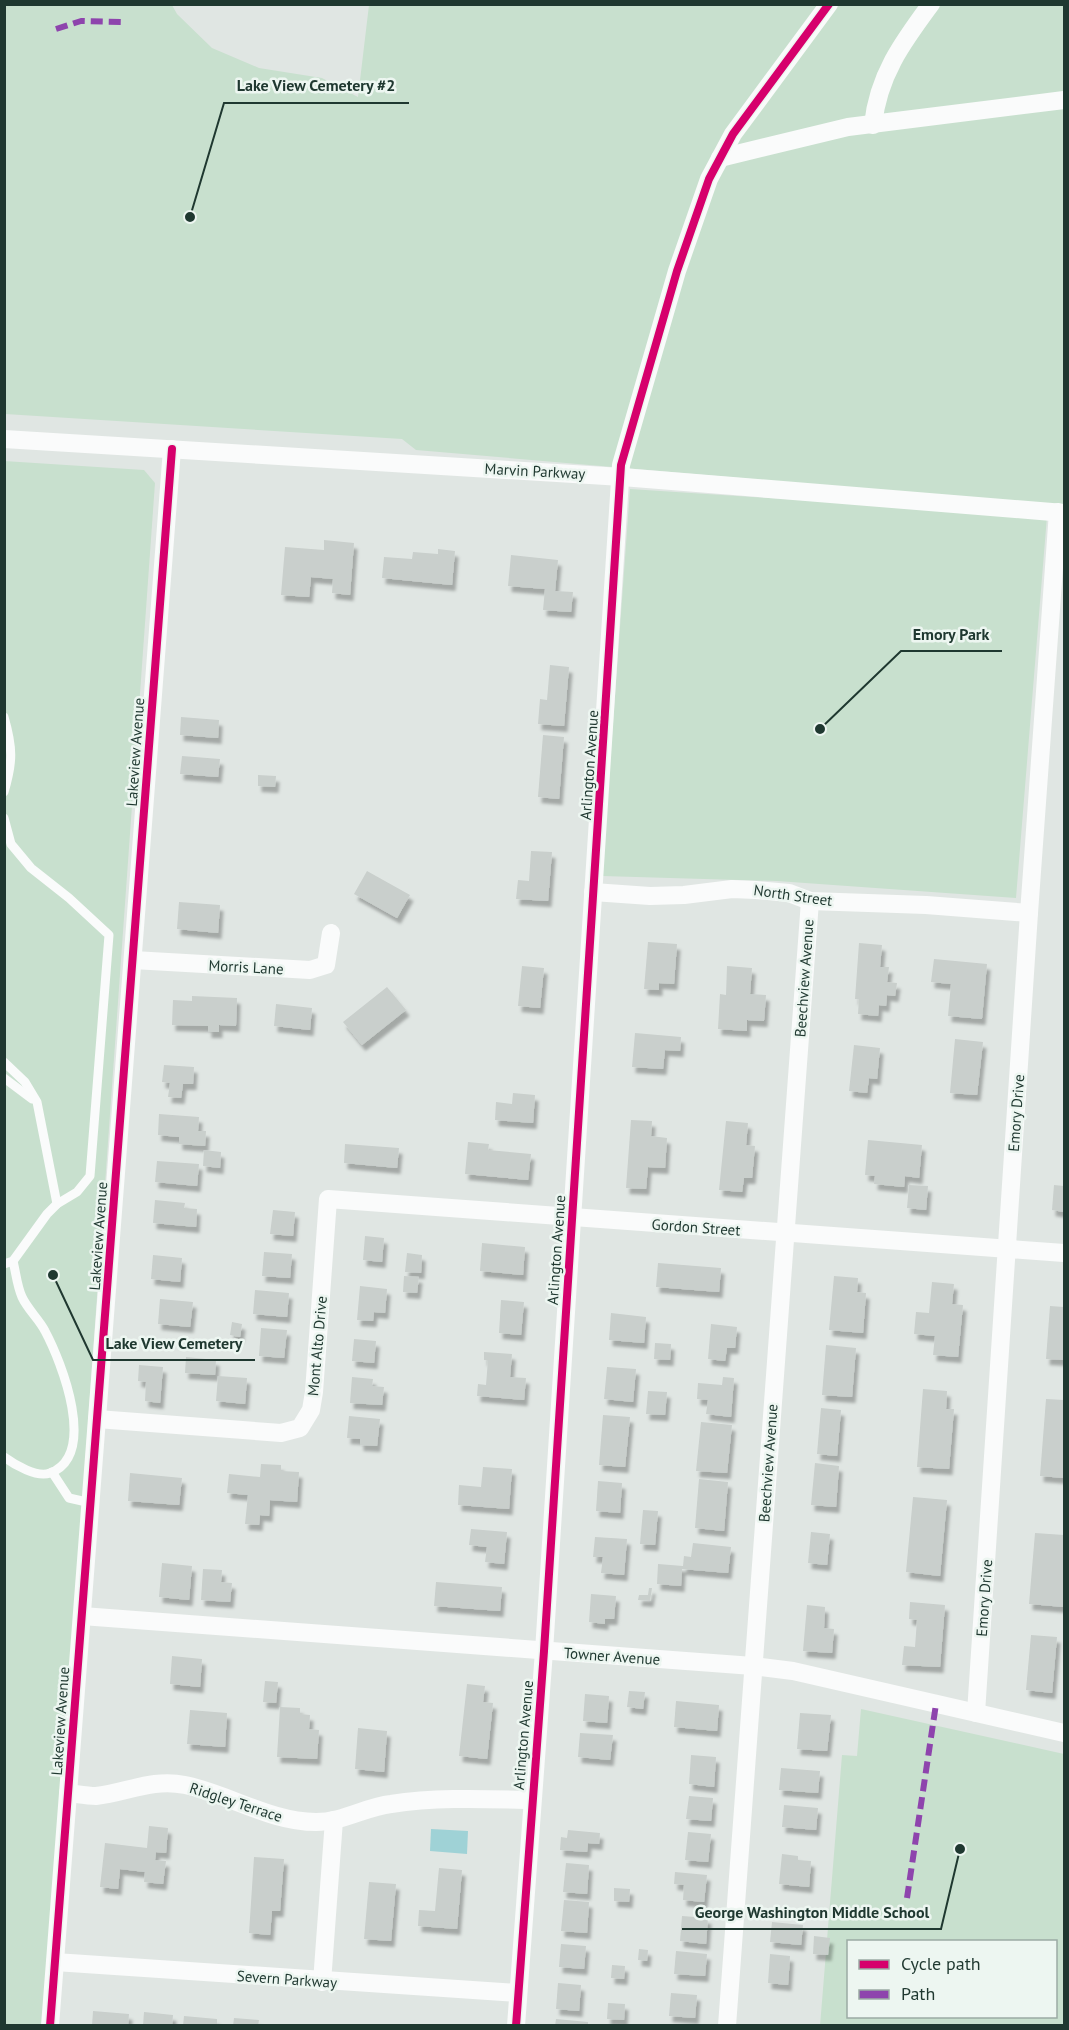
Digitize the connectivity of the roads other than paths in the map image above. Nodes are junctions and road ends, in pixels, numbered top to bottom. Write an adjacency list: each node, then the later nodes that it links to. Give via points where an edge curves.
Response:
1 (829, 4): 5 (street, Arlington Avenue, via 733,134)
2 (932, 4): 4 (street, via 886,71 878,91)
3 (1065, 100): 4 (street)
4 (873, 125): 5 (street, via 848,127)
5 (720, 158): 8 (street, Arlington Avenue, via 677,271 621,465)
6 (4, 439): 7 (street, Marvin Parkway)
7 (172, 449): 8 (street, Marvin Parkway); 17 (street, Lakeview Avenue)
8 (622, 477): 9 (street, Marvin Parkway); 13 (street, Arlington Avenue)
9 (1061, 512): 15 (street, Emory Drive)
10 (4, 717): 11 (lane, via 13,761)
11 (4, 792)
12 (4, 818): 22 (lane, via 11,844 31,868 109,935 90,1176 77,1192)
13 (593, 892): 14 (street, North Street, via 650,896 732,889 789,893); 23 (street, Arlington Avenue)
14 (810, 901): 15 (street, North Street); 24 (street, Beechview Avenue)
15 (1029, 913): 25 (street, Emory Drive)
16 (331, 933): 17 (street, Morris Lane, via 326,965 310,970)
17 (133, 960): 28 (street, Lakeview Avenue)
18 (4, 1062): 20 (lane, via 25,1082)
19 (4, 1078): 20 (lane)
20 (37, 1102): 22 (lane)
21 (328, 1199): 23 (street, Gordon Street); 28 (street, Mont Alto Drive, via 314,1392 311,1410 300,1428 281,1433)
22 (57, 1204): 27 (lane)
23 (571, 1217): 24 (street, Gordon Street); 33 (street, Arlington Avenue)
24 (785, 1233): 25 (street, Gordon Street); 34 (street, Beechview Avenue)
25 (1007, 1249): 26 (street, Gordon Street); 35 (street, Emory Drive)
26 (1065, 1253)
27 (9, 1263): 30 (lane, via 21,1294 50,1342 76,1423 74,1446 66,1462)
28 (97, 1419): 31 (street, Lakeview Avenue)
29 (4, 1456): 30 (lane, via 16,1465 45,1475)
30 (52, 1472): 31 (lane, via 69,1498)
31 (91, 1503): 32 (street, Lakeview Avenue)
32 (82, 1616): 33 (street, Towner Avenue); 37 (street, Lakeview Avenue)
33 (544, 1651): 34 (street, Towner Avenue); 38 (street, Arlington Avenue)
34 (753, 1665): 35 (street, Towner Avenue); 45 (street, Beechview Avenue)
35 (976, 1713): 36 (street, Towner Avenue)
36 (1065, 1733)
37 (68, 1793): 39 (street, Ridgley Terrace, via 96,1796 148,1784 185,1785 286,1818); 40 (street, Lakeview Avenue)
38 (532, 1800): 39 (street, Ridgley Terrace, via 413,1801 368,1808); 42 (street, Arlington Avenue)
39 (334, 1820): 41 (street)
40 (55, 1962): 41 (street, Severn Parkway); 43 (street, Lakeview Avenue)
41 (322, 1982): 42 (street, Severn Parkway)
42 (518, 1993): 44 (street, Arlington Avenue)
43 (50, 2025)
44 (516, 2025)
45 (727, 2025)

